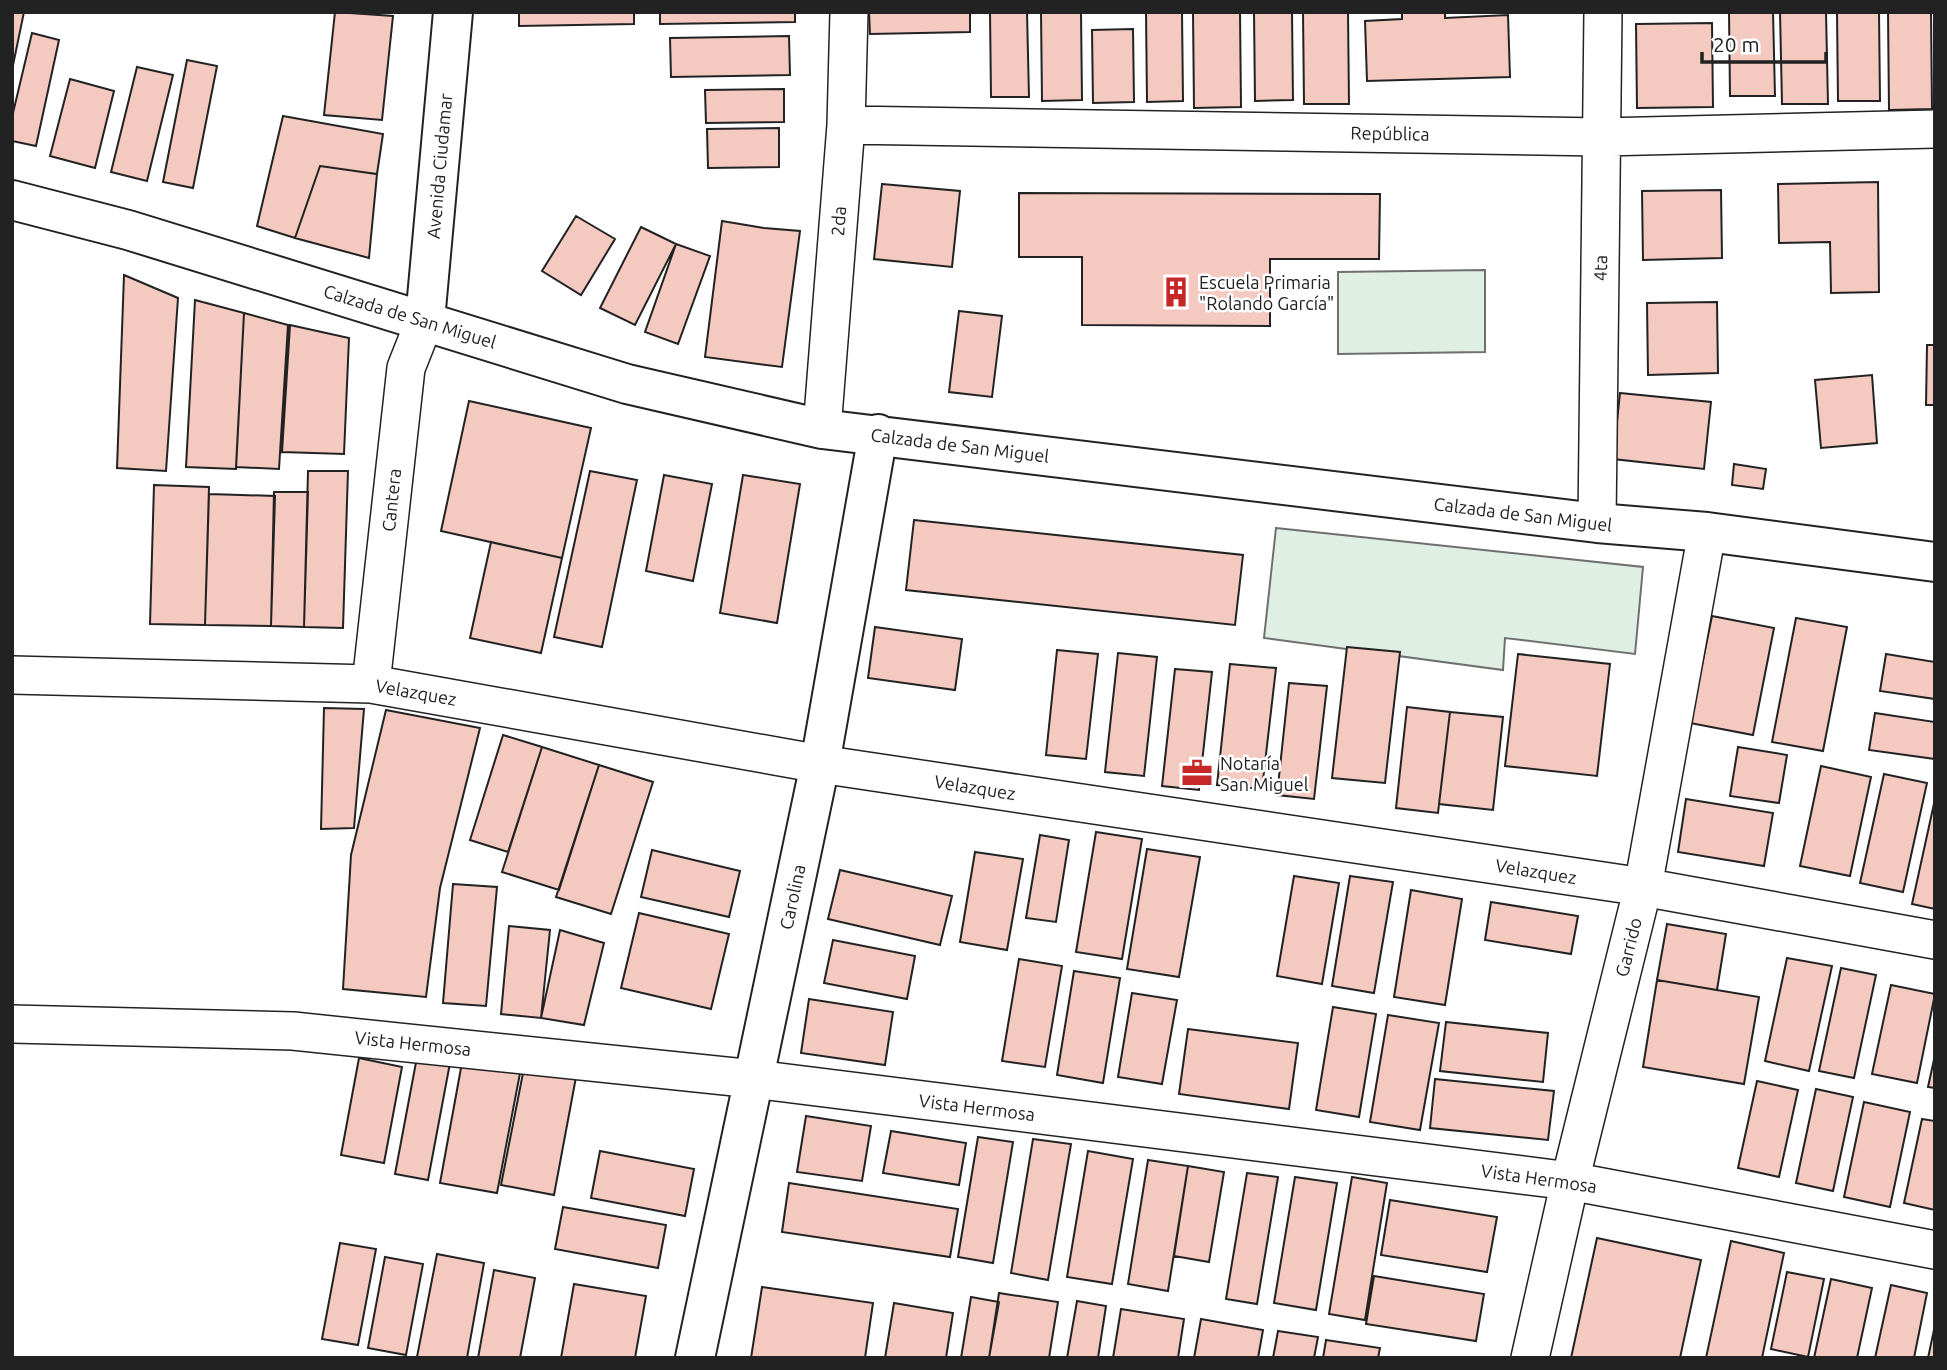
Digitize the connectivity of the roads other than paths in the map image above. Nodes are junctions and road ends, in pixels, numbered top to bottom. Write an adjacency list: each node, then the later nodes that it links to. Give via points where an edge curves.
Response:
1 (453, 12): 8 (main road, Avenida Ciudamar)
2 (849, 12): 4 (street, 2da)
3 (1603, 12): 6 (street, 4ta)
4 (846, 125): 6 (street, República); 9 (street, 2da)
5 (1935, 129): 6 (street, República)
6 (1602, 137): 11 (street, 4ta)
7 (12, 200): 8 (main road, Calzada de San Miguel, via 128,230)
8 (425, 320): 9 (main road, Calzada de San Miguel, via 627,384); 15 (street, Cantera, via 406,368)
9 (822, 429): 10 (main road, Calzada de San Miguel)
10 (878, 434): 11 (main road, Calzada de San Miguel); 16 (main road, Carolina)
11 (1597, 523): 12 (main road, Calzada de San Miguel)
12 (1707, 532): 13 (main road, Calzada de San Miguel); 17 (street, Garrido)
13 (1935, 562)
14 (12, 676): 15 (street, Velazquez)
15 (370, 684): 16 (street, Velazquez)
16 (820, 764): 17 (street, Velazquez); 20 (main road, Carolina)
17 (1643, 887): 18 (street, Velazquez); 21 (street, Garrido)
18 (1935, 940)
19 (12, 1024): 20 (street, Vista Hermosa, via 293,1031)
20 (754, 1079): 21 (street, Vista Hermosa); 23 (main road, Carolina)
21 (1570, 1181): 22 (street, Vista Hermosa); 24 (street, Garrido)
22 (1935, 1250)
23 (695, 1358)
24 (1530, 1358)

